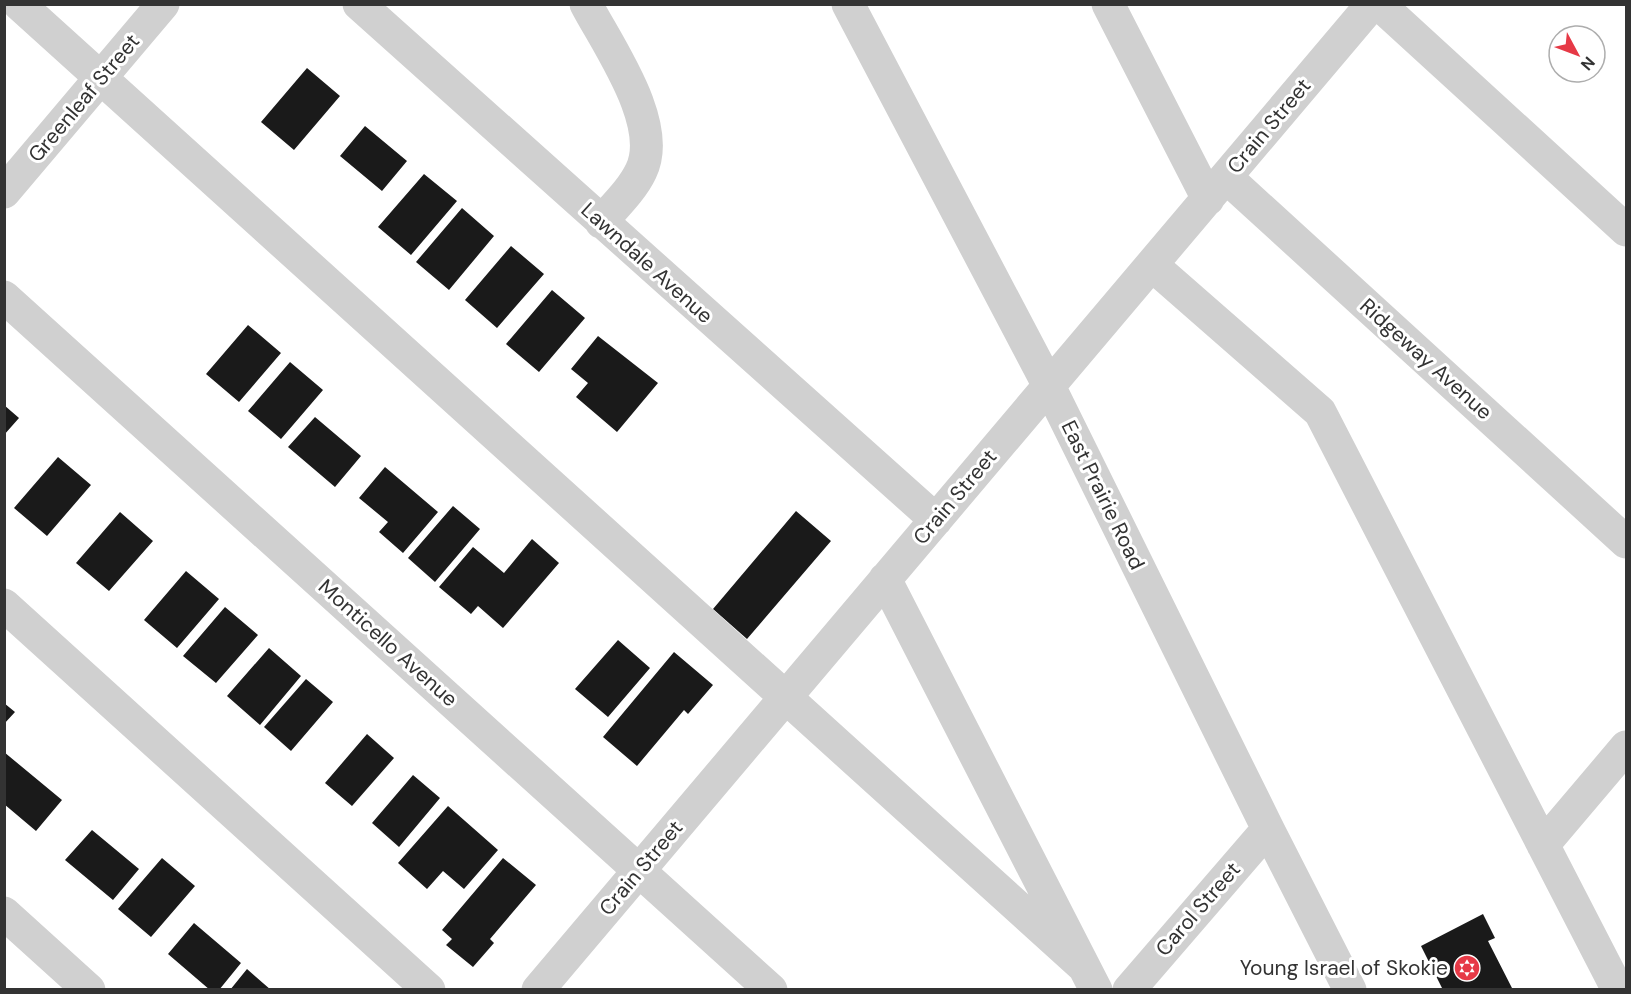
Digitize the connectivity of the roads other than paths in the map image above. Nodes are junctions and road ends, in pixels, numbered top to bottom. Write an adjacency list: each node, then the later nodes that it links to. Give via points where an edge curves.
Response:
1 (19, 4): 9 (street)
2 (163, 4): 9 (street, Greenleaf Street)
3 (359, 4): 12 (street, Lawndale Avenue)
4 (586, 4): 12 (street, via 642,110 648,131 642,169)
5 (848, 4): 16 (street, East Prairie Road)
6 (1108, 4): 10 (street)
7 (1372, 4): 10 (street, Crain Street)
8 (1379, 4): 13 (street)
9 (101, 78): 11 (street, Greenleaf Street); 21 (street)
10 (1217, 188): 14 (street, Crain Street); 18 (street, Ridgeway Avenue)
11 (4, 192)
12 (601, 222): 17 (street, Lawndale Avenue)
13 (1626, 230)
14 (1152, 265): 16 (street, Crain Street); 24 (street, via 1320,412)
15 (4, 297): 25 (street, Monticello Avenue)
16 (1049, 386): 17 (street, Crain Street); 23 (street, East Prairie Road)
17 (936, 520): 19 (street, Crain Street)
18 (1626, 542)
19 (885, 579): 21 (street, Crain Street); 27 (street)
20 (4, 605): 29 (street)
21 (787, 696): 25 (street, Crain Street); 27 (street)
22 (1626, 747): 24 (street)
23 (1268, 829): 32 (street, Carol Street); 33 (street, East Prairie Road)
24 (1543, 845): 34 (street)
25 (639, 870): 30 (street, Crain Street); 31 (street, Monticello Avenue)
26 (4, 913): 28 (street)
27 (1090, 978)
28 (89, 990)
29 (429, 990)
30 (538, 990)
31 (771, 990)
32 (1129, 990)
33 (1350, 990)
34 (1618, 990)

